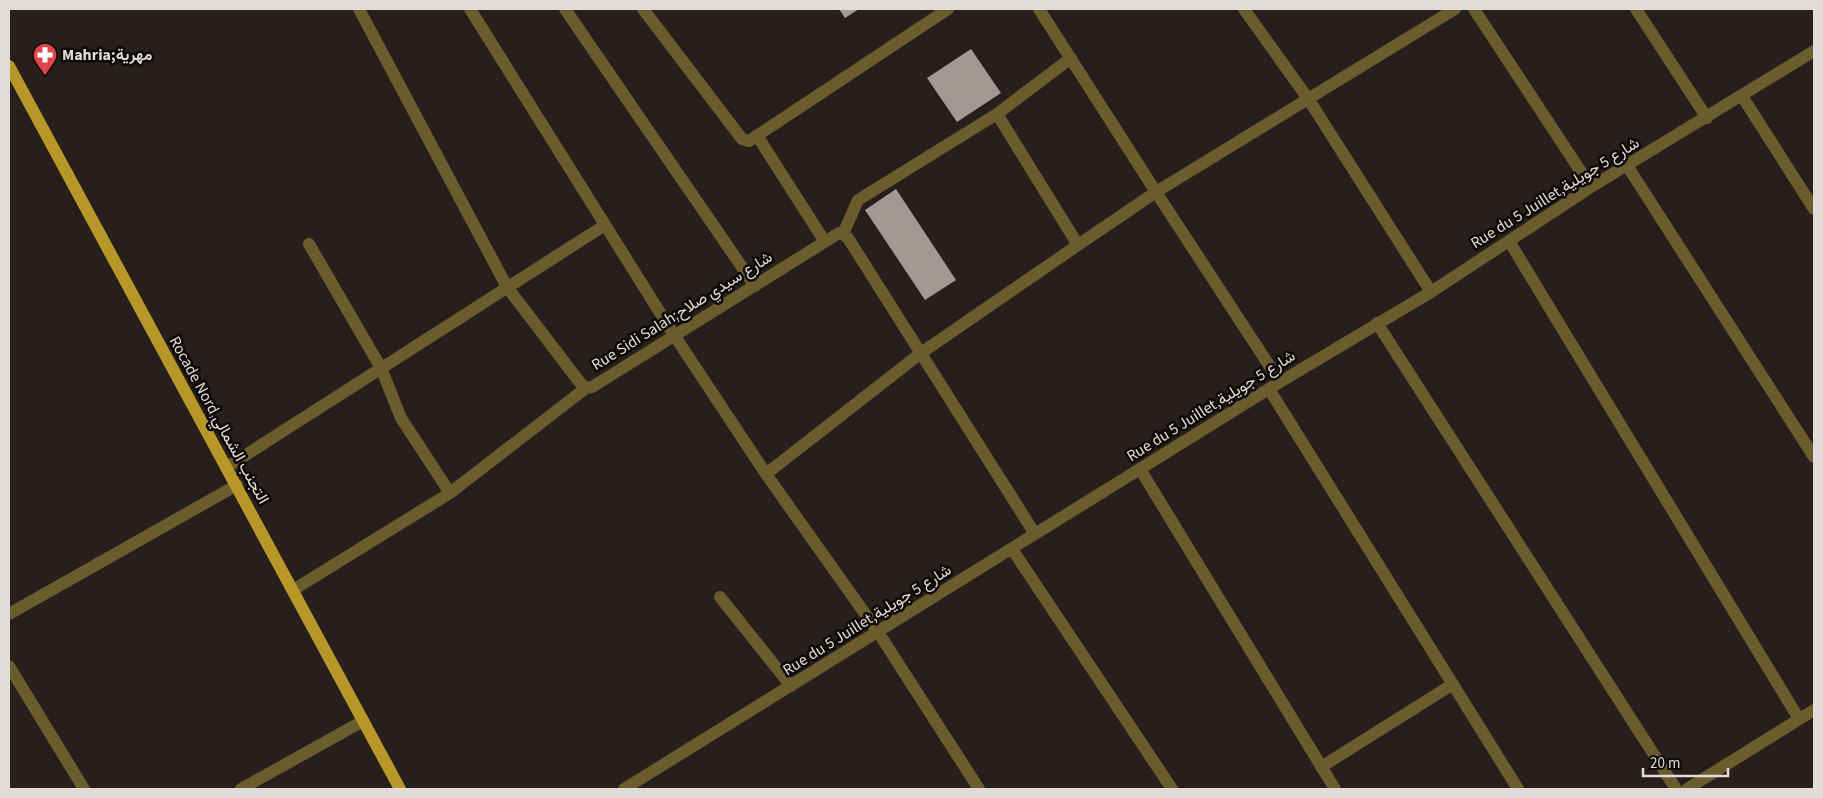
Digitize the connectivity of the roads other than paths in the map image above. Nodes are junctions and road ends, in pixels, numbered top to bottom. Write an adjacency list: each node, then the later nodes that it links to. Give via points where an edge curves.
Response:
1 (359, 9): 30 (street, Rue Sidi Salah;شارع سيدي صلاح)
2 (470, 9): 23 (street)
3 (565, 9): 29 (street)
4 (643, 9): 18 (street, via 742,139 749,141)
5 (948, 9): 18 (street)
6 (1039, 9): 12 (street)
7 (1244, 9): 15 (street)
8 (1454, 9): 15 (street)
9 (1474, 9): 20 (street)
10 (1636, 9): 17 (street)
11 (1814, 51): 14 (street, Rue du 5 Juillet,شارع 5 جويلية)
12 (1071, 58): 16 (street); 21 (street)
13 (9, 66): 39 (main road, Rocade Nord,التجنب الشمالي)
14 (1742, 96): 17 (street, Rue du 5 Juillet,شارع 5 جويلية); 22 (street)
15 (1309, 100): 21 (street); 31 (street)
16 (997, 114): 24 (street, via 858,200); 28 (street)
17 (1707, 118): 19 (street, Rue du 5 Juillet,شارع 5 جويلية)
18 (758, 137): 26 (street)
19 (1628, 167): 20 (street, Rue du 5 Juillet,شارع 5 جويلية); 38 (street)
20 (1591, 187): 25 (street, Rue du 5 Juillet,شارع 5 جويلية)
21 (1156, 192): 28 (street); 36 (street)
22 (1814, 209)
23 (605, 225): 30 (street); 33 (street)
24 (843, 234): 26 (street, Rue Sidi Salah;شارع سيدي صلاح, via 839,233); 34 (street)
25 (1509, 241): 31 (street, Rue du 5 Juillet,شارع 5 جويلية); 54 (street)
26 (825, 242): 29 (street, Rue Sidi Salah;شارع سيدي صلاح)
27 (309, 244): 35 (street)
28 (1078, 245): 34 (street)
29 (754, 286): 33 (street, Rue Sidi Salah;شارع سيدي صلاح)
30 (507, 287): 35 (street); 37 (street, Rue Sidi Salah;شارع سيدي صلاح)
31 (1431, 292): 32 (street, Rue du 5 Juillet,شارع 5 جويلية)
32 (1377, 323): 36 (street, Rue du 5 Juillet,شارع 5 جويلية); 66 (street)
33 (674, 335): 37 (street, Rue Sidi Salah;شارع سيدي صلاح); 41 (street)
34 (921, 353): 41 (street); 44 (street)
35 (381, 368): 39 (street); 43 (street, via 401,418)
36 (1275, 386): 40 (street, Rue du 5 Juillet,شارع 5 جويلية); 51 (street)
37 (586, 388): 43 (street)
38 (1814, 457)
39 (227, 468): 42 (main road, Rocade Nord,التجنب الشمالي)
40 (1140, 470): 44 (street, Rue du 5 Juillet,شارع 5 جويلية); 56 (street)
41 (766, 474): 49 (street)
42 (236, 485): 46 (main road, Rocade Nord,التجنب الشمالي); 48 (street)
43 (450, 493): 46 (street)
44 (1035, 534): 45 (street, Rue du 5 Juillet,شارع 5 جويلية)
45 (1012, 549): 49 (street, Rue du 5 Juillet,شارع 5 جويلية); 63 (street)
46 (293, 590): 55 (main road, Rocade Nord,التجنب الشمالي)
47 (720, 597): 52 (street)
48 (9, 614)
49 (878, 632): 52 (street, Rue du 5 Juillet,شارع 5 جويلية); 62 (street)
50 (9, 666): 58 (street)
51 (1453, 684): 56 (street); 65 (street)
52 (791, 686): 61 (street, Rue du 5 Juillet,شارع 5 جويلية)
53 (1814, 710): 54 (street)
54 (1800, 719): 57 (street)
55 (363, 721): 59 (street); 60 (main road, Rocade Nord,التجنب الشمالي)
56 (1321, 767): 64 (street)
57 (1693, 788)
58 (84, 789)
59 (242, 789)
60 (400, 789)
61 (624, 789)
62 (979, 789)
63 (1172, 789)
64 (1335, 789)
65 (1518, 789)
66 (1676, 789)

